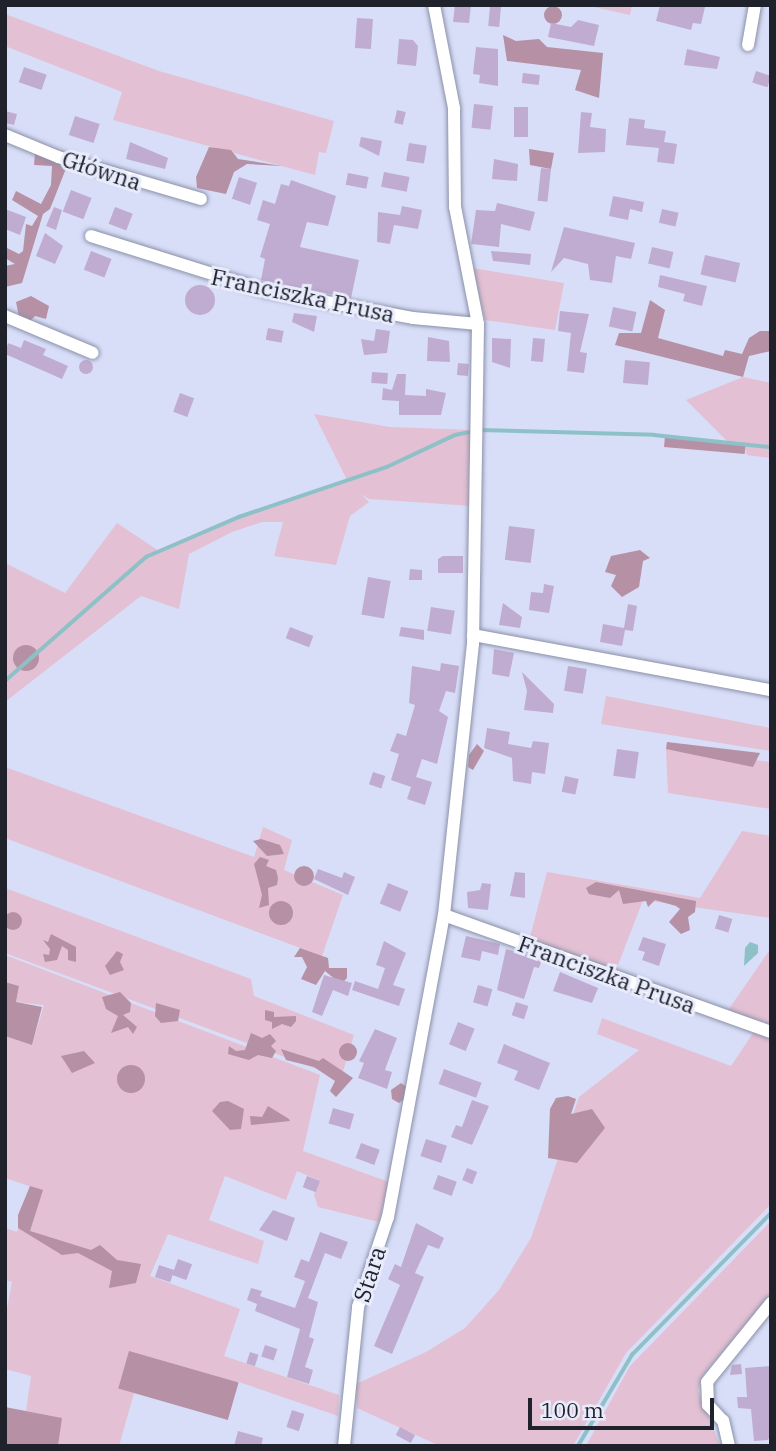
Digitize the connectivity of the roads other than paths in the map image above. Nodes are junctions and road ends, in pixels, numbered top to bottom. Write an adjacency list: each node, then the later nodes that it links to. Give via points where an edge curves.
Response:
1 (434, 5): 8 (street, via 454,108 455,207)
2 (755, 5): 3 (street)
3 (748, 45)
4 (5, 135): 5 (street, Główna, via 58,157)
5 (201, 199)
6 (91, 236): 8 (street, Franciszka Prusa, via 267,292 413,318)
7 (5, 316): 9 (street)
8 (478, 324): 10 (street)
9 (93, 353)
10 (473, 635): 11 (street); 12 (street)
11 (771, 690)
12 (444, 915): 13 (street, Franciszka Prusa); 15 (street, Stara, via 388,1217 358,1307)
13 (771, 1032)
14 (771, 1303): 16 (street, via 707,1382 708,1405 723,1421)
15 (344, 1446)
16 (729, 1446)

